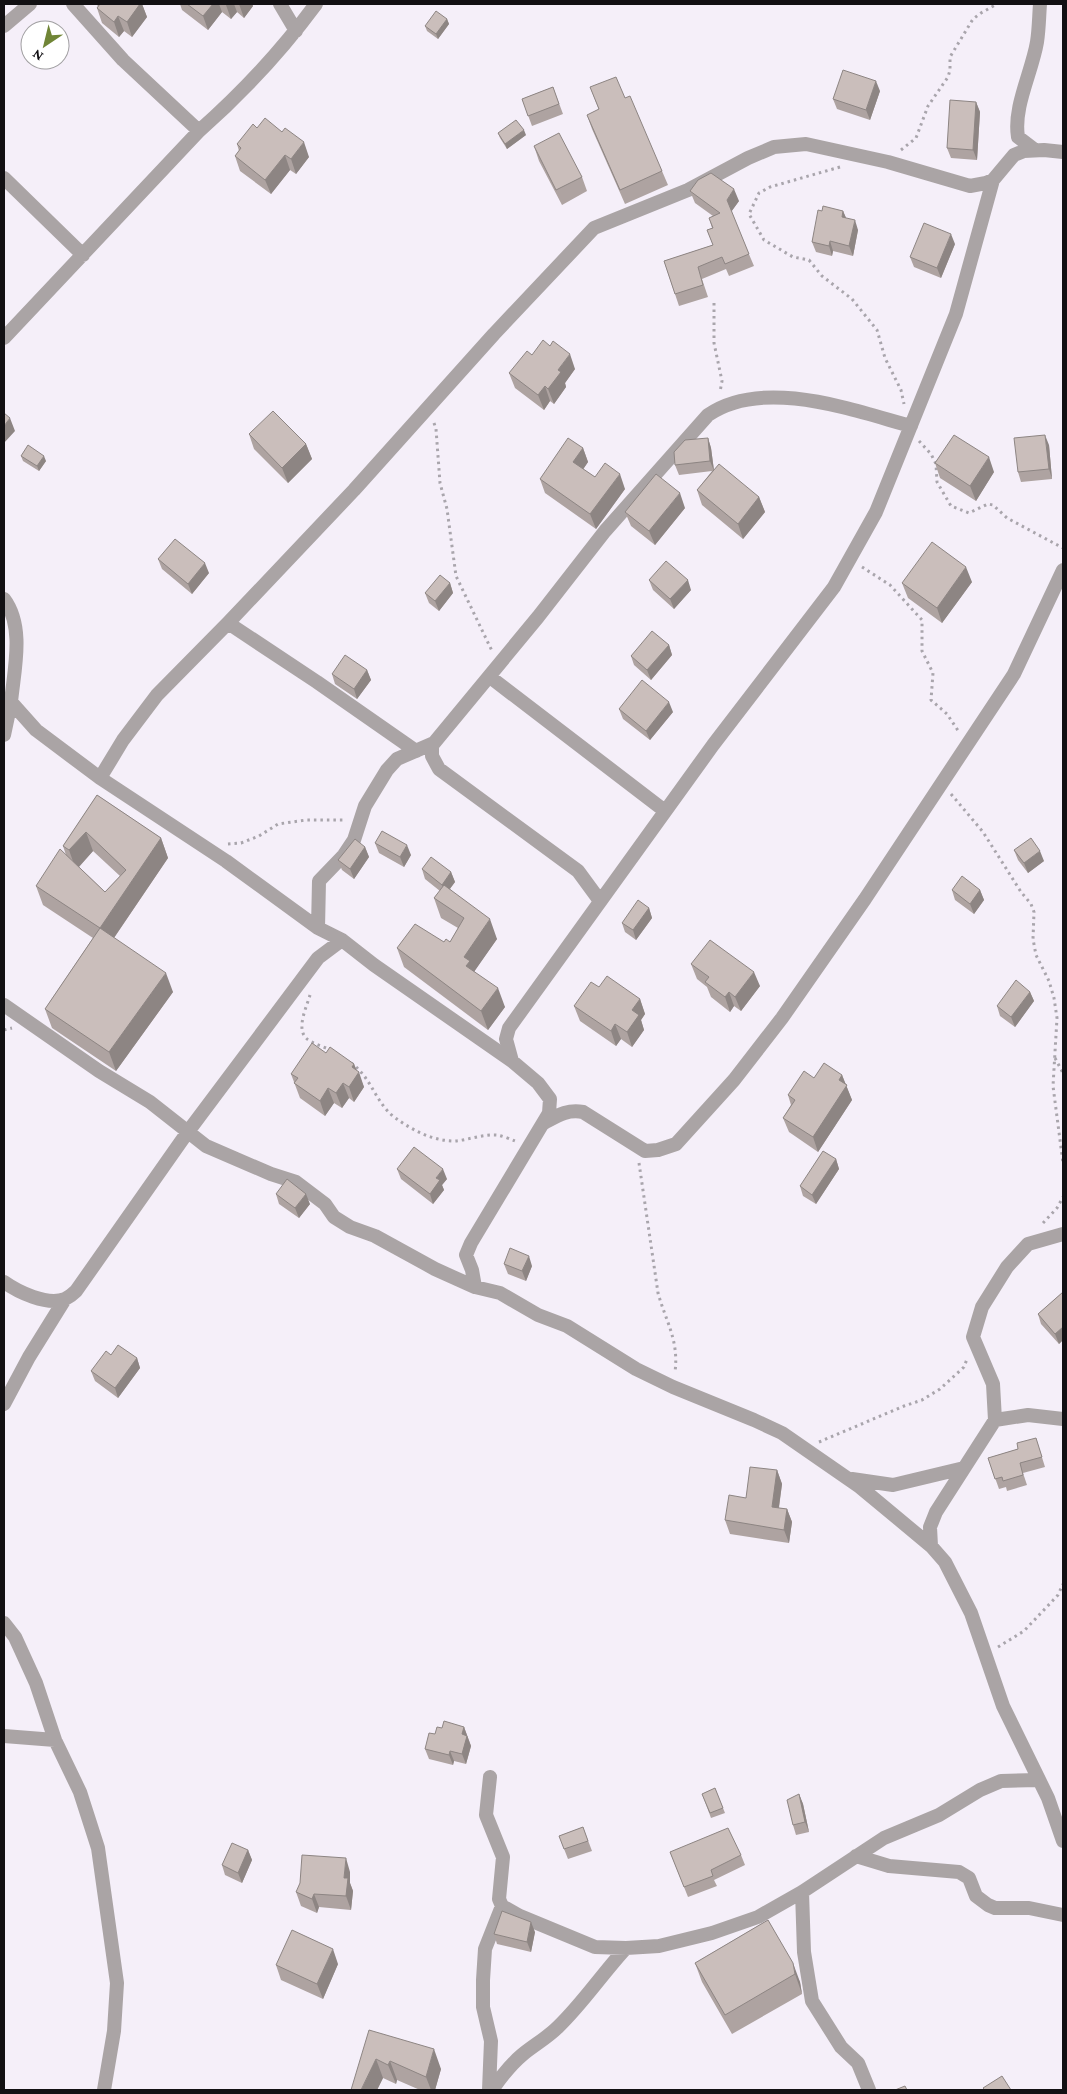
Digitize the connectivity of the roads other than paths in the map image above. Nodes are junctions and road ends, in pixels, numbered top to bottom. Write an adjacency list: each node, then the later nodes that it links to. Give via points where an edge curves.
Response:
1 (30, 4): 6 (street)
2 (73, 4): 8 (street, via 123,60)
3 (280, 4): 7 (street)
4 (316, 4): 7 (street)
5 (1040, 4): 9 (street, via 1037,43 1017,128 1018,136)
6 (4, 26)
7 (296, 31): 8 (street, via 228,106)
8 (199, 131): 13 (street)
9 (1035, 150): 10 (street); 12 (street, via 1014,155)
10 (1063, 152)
11 (4, 178): 13 (street)
12 (994, 180): 15 (street, via 956,314); 18 (street, via 970,186 888,162 806,144 774,147 688,190 594,228)
13 (83, 255): 14 (street)
14 (4, 338)
15 (911, 425): 19 (street, via 830,404 784,398 739,400 721,406 708,415 605,531); 25 (street, via 876,512 834,587)
16 (1063, 570): 31 (street, via 1014,674 849,922 734,1080 676,1144 645,1151 583,1112 574,1110)
17 (4, 599): 20 (street, via 16,632)
18 (228, 623): 23 (street); 24 (street, via 157,694)
19 (490, 677): 22 (street); 25 (street)
20 (11, 702): 21 (street); 24 (street, via 36,730)
21 (4, 735)
22 (432, 744): 23 (street); 26 (street, via 432,756 439,769 578,871)
23 (416, 751): 27 (street, via 397,759 387,770 364,806 354,840 319,881)
24 (100, 778): 27 (street, via 209,849)
25 (665, 811): 26 (street)
26 (600, 901): 30 (street, via 509,1028 506,1039)
27 (318, 928): 28 (street)
28 (342, 940): 30 (street); 32 (street, via 318,958)
29 (4, 1005): 32 (street, via 150,1102)
30 (512, 1061): 31 (street, via 538,1083 550,1099)
31 (544, 1123): 35 (street, via 486,1215 466,1255)
32 (187, 1133): 35 (street, via 229,1157 296,1182 325,1204 334,1217 350,1227 375,1236); 36 (street, via 76,1292)
33 (1063, 1234): 39 (street, via 1028,1244 1007,1267 982,1307 973,1337 993,1384)
34 (4, 1282): 36 (street, via 29,1296)
35 (475, 1287): 41 (street, via 500,1293 538,1315 567,1326 673,1388 782,1434)
36 (65, 1299): 37 (street)
37 (4, 1404)
38 (1063, 1419): 39 (street, via 1028,1415)
39 (995, 1420): 40 (street)
40 (964, 1468): 41 (street, via 893,1485); 42 (street, via 936,1512 930,1527)
41 (848, 1478): 42 (street)
42 (931, 1546): 47 (street, via 945,1562 966,1604 1004,1706)
43 (4, 1623): 45 (street, via 15,1638 36,1683)
44 (4, 1736): 45 (street)
45 (55, 1740): 54 (street, via 80,1792 98,1848 117,1983 114,2031)
46 (490, 1777): 51 (street, via 486,1815 503,1857 499,1900)
47 (1039, 1780): 48 (street); 49 (street, via 1001,1781 939,1815 884,1838)
48 (1063, 1841)
49 (856, 1856): 50 (street); 52 (street, via 889,1866 959,1872 969,1878 976,1896 995,1908 1029,1908)
50 (802, 1892): 53 (street, via 758,1917 712,1933 659,1946); 56 (street, via 804,1952 812,2001 841,2047 858,2063)
51 (502, 1906): 53 (street, via 595,1947); 55 (street, via 485,1950 483,1980 483,2008 491,2040)
52 (1063, 1915)
53 (626, 1948): 55 (street, via 571,2015 549,2037 506,2069)
54 (104, 2090)
55 (491, 2090)
56 (870, 2090)

